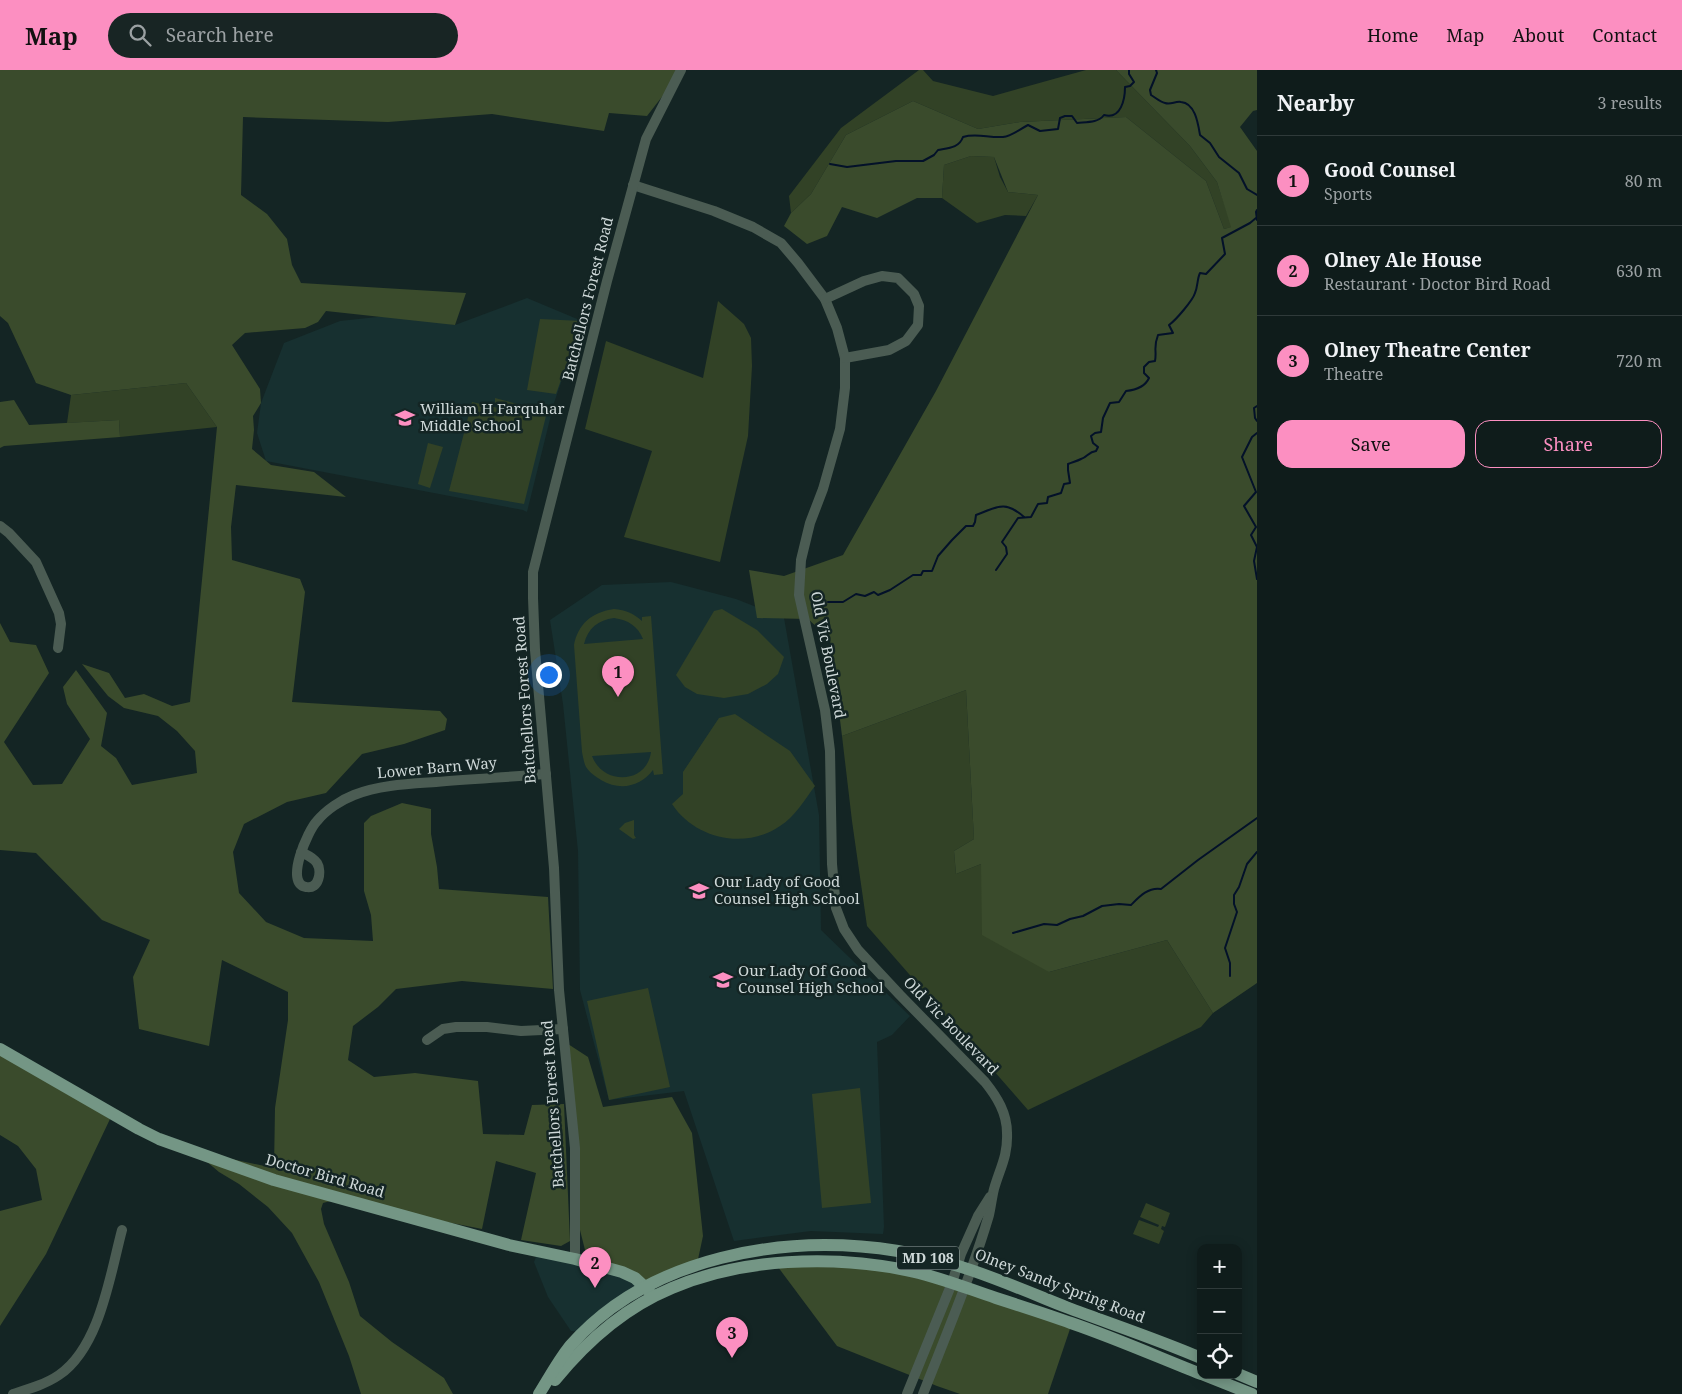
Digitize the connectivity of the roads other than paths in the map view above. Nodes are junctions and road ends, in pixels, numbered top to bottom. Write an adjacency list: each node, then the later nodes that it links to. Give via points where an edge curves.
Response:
1 (681, 70): 2 (street, Batchellors Forest Road, via 646,139)
2 (633, 184): 3 (street, Old Vic Boulevard, via 714,211 774,239 798,263); 7 (street, Batchellors Forest Road, via 533,572 535,650)
3 (824, 299): 4 (street, Old Vic Boulevard, via 837,328); 4 (street, via 882,276 898,278 914,294 919,306 918,325 906,341 889,350)
4 (845, 358): 12 (street, Old Vic Boulevard, via 840,429 800,560 799,595 829,742 836,908 844,929 858,950 985,1082 1002,1107 1006,1120 1006,1158)
5 (0, 526): 6 (street, via 36,562 59,613)
6 (58, 648)
7 (546, 774): 8 (street, Lower Barn Way, via 400,785 352,795 328,810 309,830); 9 (street, Batchellors Forest Road)
8 (301, 852)
9 (563, 1029): 10 (street, via 456,1028 443,1030); 14 (street, Batchellors Forest Road, via 574,1148)
10 (427, 1040)
11 (0, 1049): 14 (main road, Doctor Bird Road, via 159,1139 274,1180)
12 (994, 1191): 15 (street, Old Vic Boulevard, via 978,1216); 16 (street, Old Vic Boulevard)
13 (122, 1230): 28 (street, via 96,1326 86,1344 74,1362 59,1375)
14 (575, 1260): 18 (main road, Doctor Bird Road, via 622,1272)
15 (957, 1265): 16 (main road, Olney Sandy Spring Road / MD 108); 17 (street, Old Vic Boulevard); 18 (main road, Olney Sandy Spring Road / MD 108, via 860,1247 795,1246 697,1264)
16 (971, 1270): 19 (street, Old Vic Boulevard); 21 (main road, Olney Sandy Spring Road / MD 108)
17 (952, 1283): 19 (main road, Olney Sandy Spring Road / MD 108); 20 (main road, Olney Sandy Spring Road / MD 108, via 888,1267 796,1261 721,1273 672,1287); 26 (street, Old Vic Boulevard)
18 (645, 1286): 20 (main road, Doctor Bird Road); 29 (main road, Olney Sandy Spring Road / MD 108, via 613,1307 569,1347)
19 (965, 1288): 22 (main road, Olney Sandy Spring Road / MD 108, via 1072,1323); 27 (street, Old Vic Boulevard)
20 (654, 1296): 30 (main road, Olney Sandy Spring Road / MD 108, via 592,1340)
21 (1197, 1356)
22 (1197, 1373)
23 (1242, 1376): 25 (main road)
24 (1213, 1379): 31 (main road, Olney Sandy Spring Road / MD 108)
25 (1257, 1382)
26 (909, 1390): 27 (street)
27 (924, 1392)
28 (13, 1394)
29 (539, 1394)
30 (544, 1394)
31 (1252, 1394)

